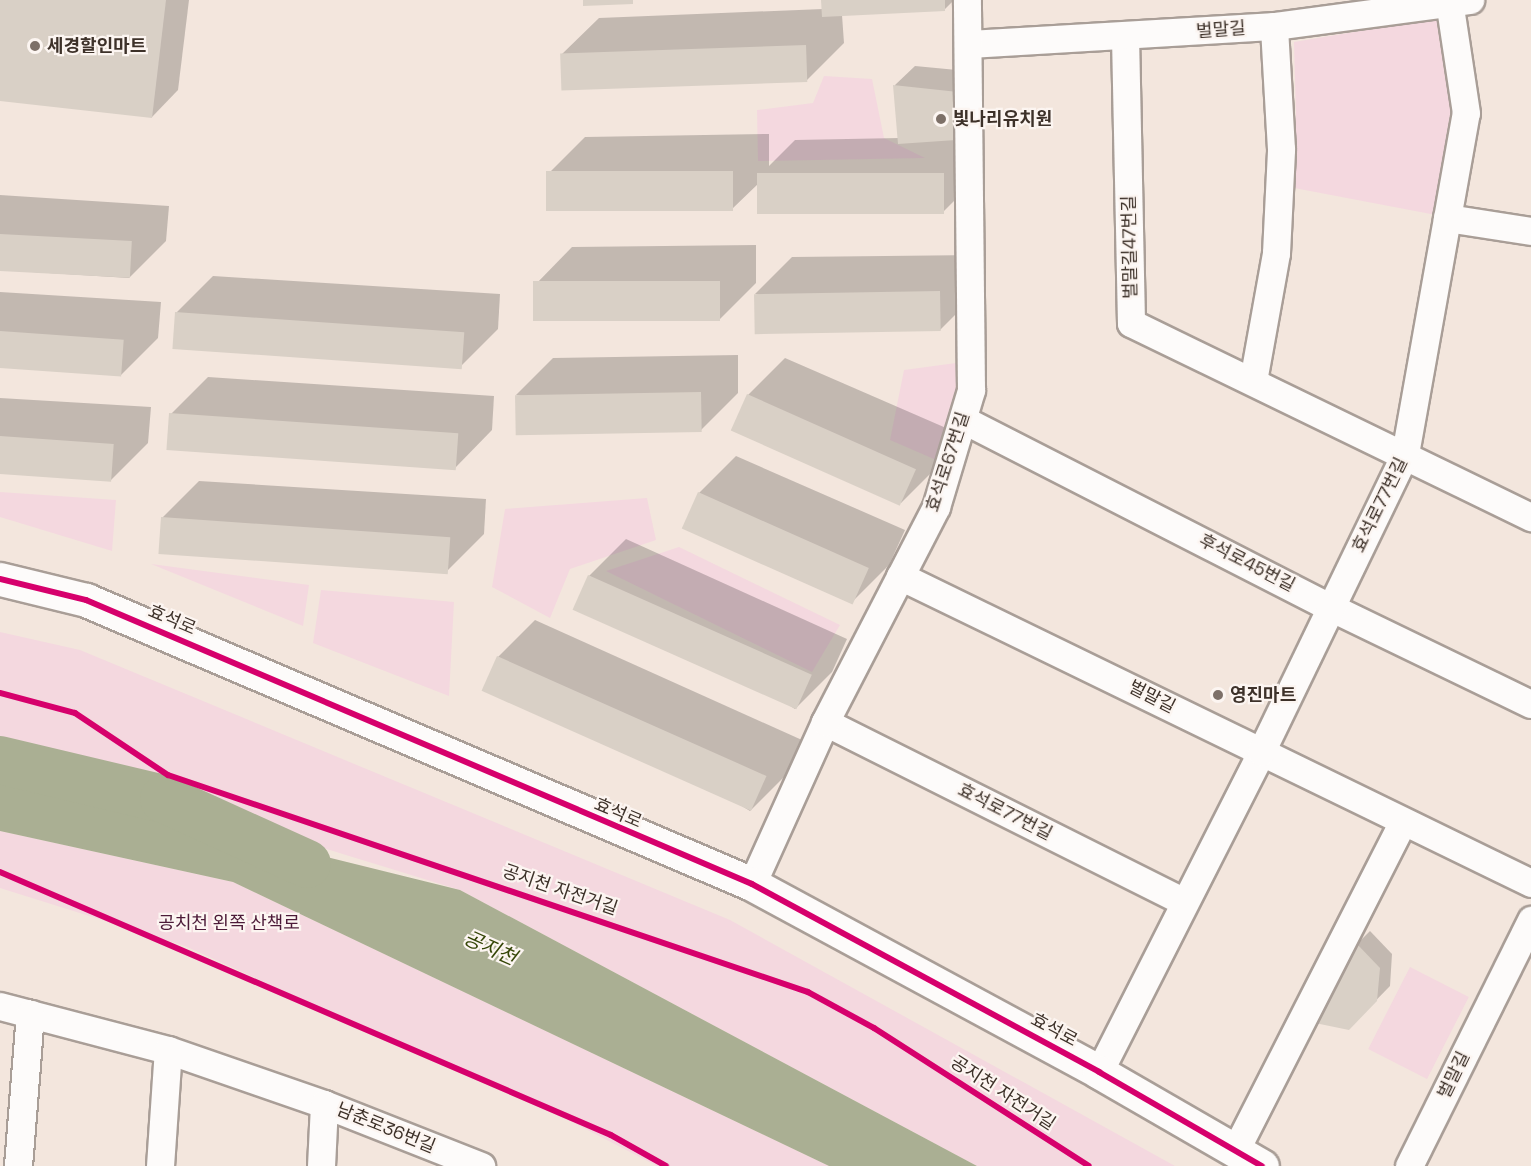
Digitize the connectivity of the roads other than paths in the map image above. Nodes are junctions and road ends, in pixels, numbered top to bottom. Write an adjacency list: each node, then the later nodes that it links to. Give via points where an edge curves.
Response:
1 (967, 0): 5 (street, 효석로67번길)
2 (1456, 1): 3 (street, 벌말길); 6 (street, 효석로77번길, via 1466,113)
3 (1274, 26): 4 (street, 벌말길); 8 (street, via 1281,149 1276,253)
4 (1125, 36): 5 (street, 벌말길); 8 (street, 벌말길47번길, via 1131,323)
5 (970, 44): 9 (street, 효석로67번길, via 972,390)
6 (1447, 218): 7 (street); 10 (street, 효석로77번길)
7 (1531, 231)
8 (1253, 381): 10 (street, 벌말길47번길)
9 (963, 420): 12 (street, 효석로67번길, via 936,507); 14 (street, 후석로45번길)
10 (1405, 454): 11 (street, 벌말길47번길); 14 (street, 효석로77번길)
11 (1531, 517)
12 (900, 576): 16 (street, 효석로67번길); 17 (street, 벌말길)
13 (0, 579): 20 (street, 효석로, via 86,600)
14 (1330, 607): 15 (street, 후석로45번길); 17 (street, 효석로77번길)
15 (1531, 705)
16 (825, 722): 20 (street, 효석로67번길); 21 (street, 효석로77번길)
17 (1262, 752): 18 (street, 벌말길); 21 (street, 효석로77번길)
18 (1402, 824): 19 (street, 벌말길); 28 (street)
19 (1531, 883)
20 (752, 884): 26 (street, 효석로)
21 (1185, 902): 26 (street, 효석로77번길)
22 (1531, 920): 33 (street, 벌말길)
23 (0, 1006): 24 (street, 남춘로36번길)
24 (30, 1013): 25 (street, 남춘로36번길); 29 (street)
25 (168, 1050): 27 (street, 남춘로36번길); 30 (street)
26 (1099, 1071): 28 (street, 효석로)
27 (324, 1104): 31 (street, 남춘로36번길); 32 (street, 남춘로36번길)
28 (1248, 1158)
29 (18, 1166)
30 (160, 1166)
31 (321, 1166)
32 (481, 1166)
33 (1409, 1166)

